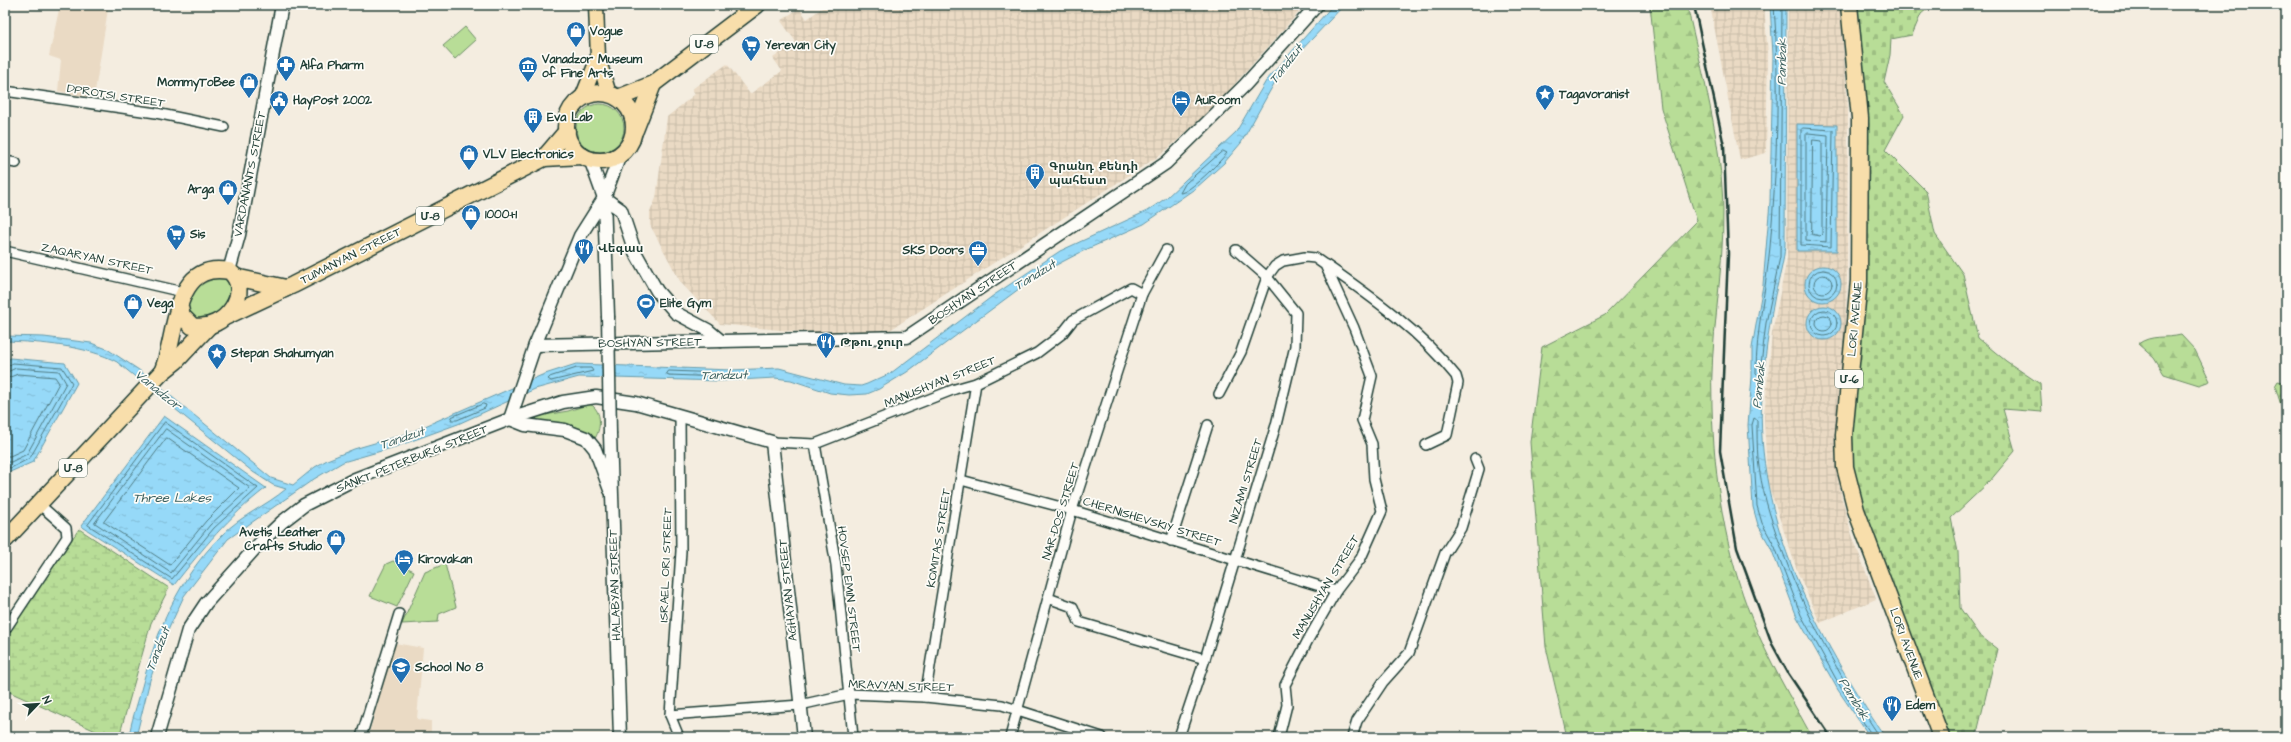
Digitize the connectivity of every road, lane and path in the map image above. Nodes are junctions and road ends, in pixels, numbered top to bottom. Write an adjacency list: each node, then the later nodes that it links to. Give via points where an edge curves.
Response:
1 (282, 5): 24 (street, VARDANANTS STREET)
2 (596, 5): 6 (main road)
3 (757, 5): 7 (highway, Մ-8)
4 (1316, 5): 31 (street, BOSHYAN STREET, via 1209,123 1166,163 906,338)
5 (1849, 5): 71 (highway, LORI AVENUE / Մ-6, via 1860,118 1859,281 1844,435 1845,466 1856,510)
6 (598, 58): 9 (main road); 10 (main road)
7 (652, 84): 9 (highway, Մ-8); 13 (highway)
8 (5, 91): 11 (street, DPROTSI STREET, via 156,113)
9 (613, 96): 10 (highway, via 594,94); 13 (highway, via 631,112)
10 (582, 98): 12 (highway, via 569,113)
11 (224, 127)
12 (567, 131): 15 (highway, Մ-8); 16 (highway, via 572,145)
13 (634, 132): 14 (highway, via 631,142)
14 (620, 155): 16 (highway, via 608,160); 19 (street)
15 (544, 158): 16 (highway, Մ-8); 26 (highway, TUMANYAN STREET / Մ-8)
16 (586, 158): 19 (street)
17 (5, 161): 18 (street)
18 (16, 163)
19 (604, 198): 31 (street, via 622,210 635,252 657,291 676,313 708,330); 32 (street, via 580,236); 44 (street, HALABYAN STREET, bridge)
20 (1166, 250): 27 (street)
21 (1236, 250): 25 (street, NIZAMI STREET)
22 (5, 251): 28 (street, ZAQARYAN STREET)
23 (1325, 264): 25 (street, via 1315,258 1292,258 1275,266); 41 (street, via 1414,332 1456,376 1458,384 1447,435); 50 (street, MANUSHYAN STREET, via 1372,376 1362,420 1372,444 1374,479 1382,511 1361,558)
24 (232, 274): 26 (highway); 28 (highway, via 214,270 202,273); 29 (highway, via 237,294)
25 (1267, 277): 35 (street, via 1241,352); 49 (street, NIZAMI STREET, via 1296,313 1295,346 1276,425)
26 (286, 288): 29 (highway, Մ-8)
27 (1142, 294): 34 (street, MANUSHYAN STREET, via 1131,288 1073,320 1062,334 1037,353); 46 (street, NAR-DOS STREET)
28 (181, 298): 30 (highway, via 182,316 187,322 198,327); 33 (highway, Մ-8, via 167,360)
29 (227, 316): 30 (highway)
30 (209, 326): 33 (highway, Մ-8)
31 (721, 342): 32 (street, BOSHYAN STREET)
32 (535, 345): 37 (street)
33 (161, 373): 45 (highway, Մ-8)
34 (976, 383): 40 (street, MANUSHYAN STREET); 43 (street, KOMITAS STREET)
35 (1219, 394)
36 (680, 416): 37 (street, SANKT PETERBURG STREET, via 636,403 596,397 563,402); 39 (street, SANKT PETERBURG STREET); 59 (street, ISRAEL ORI STREET, via 681,551)
37 (510, 419): 44 (street, via 525,425 565,430 586,438 595,449); 60 (street, SANKT PETERBURG STREET, via 355,479 304,505 282,522 220,585 188,630)
38 (1208, 425): 48 (street)
39 (772, 442): 40 (street, MANUSHYAN STREET); 57 (street, AGHAYAN STREET)
40 (815, 444): 55 (street, HOVSEP EMIN STREET, via 836,565)
41 (1426, 445)
42 (1476, 459): 70 (street, via 1479,469 1461,528 1445,553 1409,653 1383,682 1357,721)
43 (961, 480): 46 (street, CHERNISHEVSKIY STREET); 56 (street, KOMITAS STREET)
44 (612, 494): 62 (street, HALABYAN STREET)
45 (39, 504): 47 (highway, Մ-8); 53 (street, via 66,528 67,538)
46 (1072, 510): 48 (street, CHERNISHEVSKIY STREET); 51 (street, NAR-DOS STREET)
47 (5, 540)
48 (1171, 541): 49 (street, CHERNISHEVSKIY STREET)
49 (1234, 560): 50 (street, CHERNISHEVSKIY STREET); 54 (street, NIZAMI STREET)
50 (1336, 591): 69 (street, MANUSHYAN STREET, via 1285,685 1287,705)
51 (1048, 598): 54 (street, via 1073,607 1079,622); 58 (street, NAR-DOS STREET)
52 (399, 614): 61 (street)
53 (5, 630)
54 (1205, 659): 68 (street, NIZAMI STREET)
55 (850, 694): 56 (street, MRAVYAN STREET); 57 (street, MRAVYAN STREET); 65 (street, HOVSEP EMIN STREET)
56 (925, 697): 58 (street, MRAVYAN STREET, via 1002,705)
57 (800, 705): 59 (street, MRAVYAN STREET); 64 (street, AGHAYAN STREET)
58 (1017, 710): 66 (street, NAR-DOS STREET); 67 (street, MRAVYAN STREET)
59 (670, 715): 63 (street)
60 (157, 737)
61 (361, 737)
62 (620, 737)
63 (679, 737)
64 (804, 737)
65 (853, 737)
66 (1010, 737)
67 (1102, 737)
68 (1179, 737)
69 (1278, 737)
70 (1352, 737)
71 (1942, 737)

